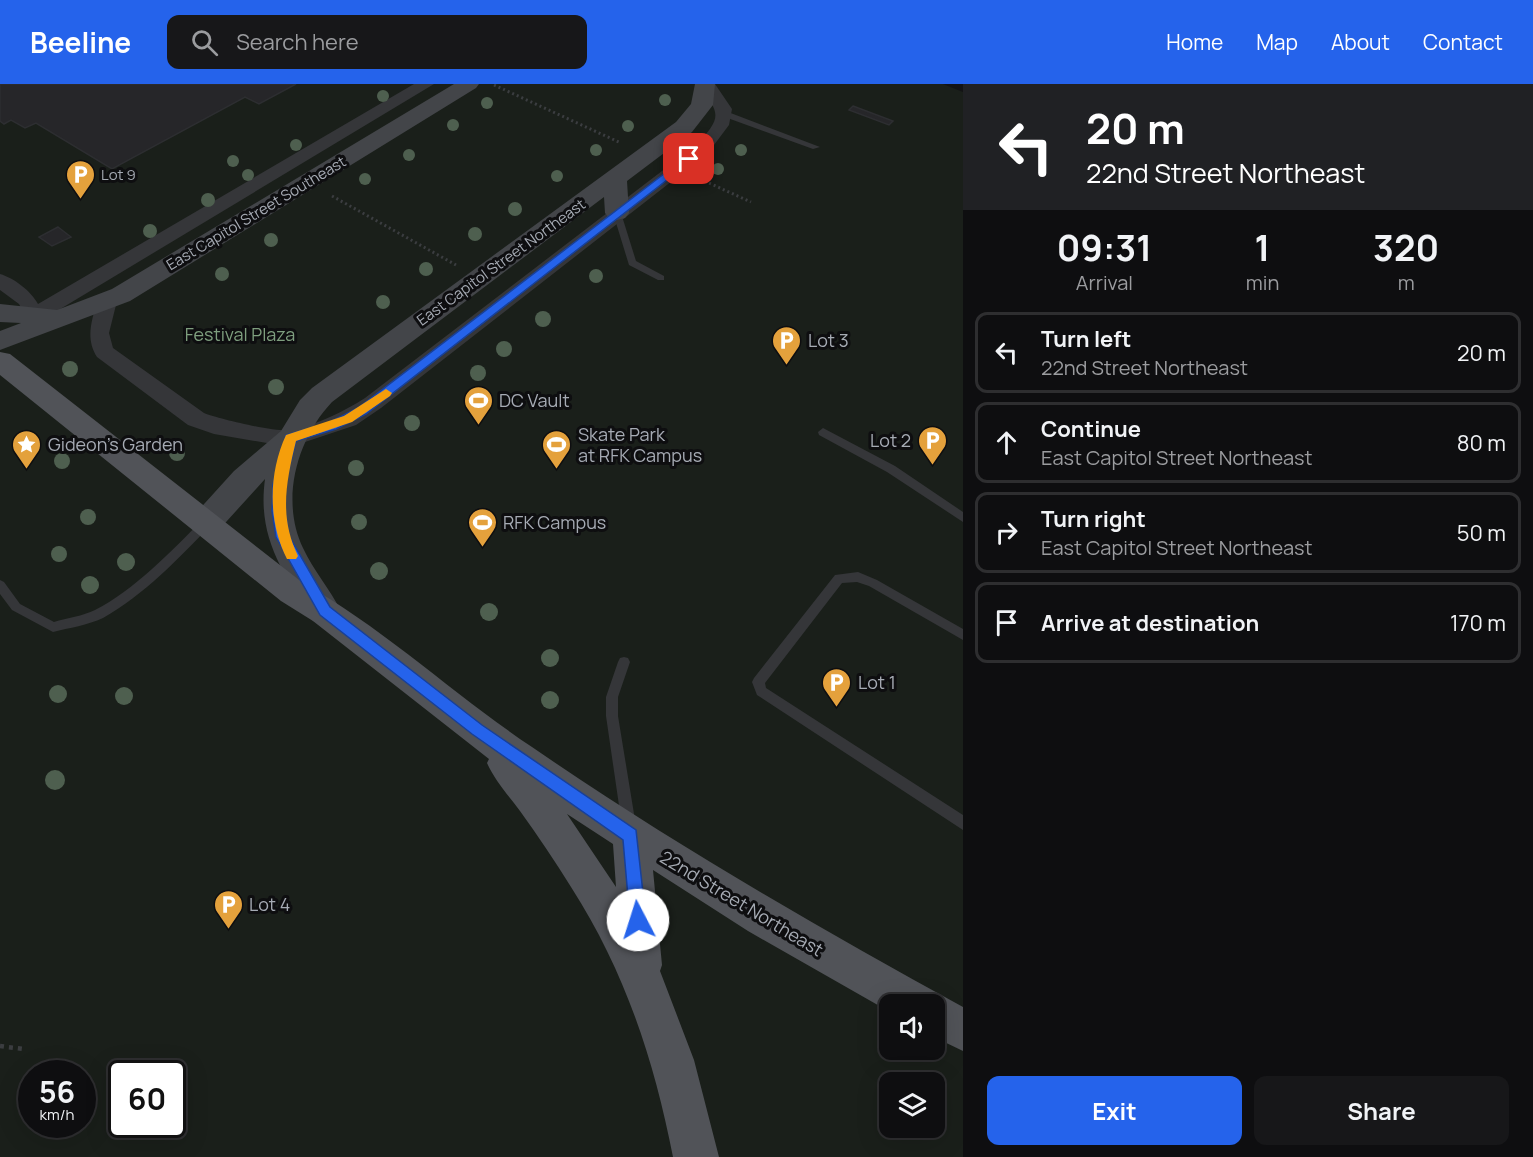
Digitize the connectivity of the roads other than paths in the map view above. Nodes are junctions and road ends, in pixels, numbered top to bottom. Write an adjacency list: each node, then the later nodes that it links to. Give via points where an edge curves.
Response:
1 (426, 84): 6 (street, East Capitol Street Southeast)
2 (469, 84): 8 (main road, East Capitol Street Southeast)
3 (705, 84): 4 (street, East Capitol Street Northeast, via 723,102); 7 (main road, East Capitol Street Northeast, via 702,105 691,120)
4 (725, 114): 5 (lane); 9 (street, East Capitol Street Northeast, via 702,149)
5 (816, 147)
6 (278, 173): 8 (main road); 14 (street, East Capitol Street Southeast)
7 (615, 179): 9 (main road); 19 (main road, East Capitol Street Northeast, via 322,395 304,412)
8 (272, 204): 12 (main road, East Capitol Street Southeast)
9 (617, 213): 10 (lane, via 632,263); 19 (street, East Capitol Street Northeast, via 362,411 332,426)
10 (662, 278)
11 (0, 280): 14 (street, via 26,300)
12 (107, 301): 15 (main road, East Capitol Street Southeast); 19 (street, via 100,326 101,345 109,356 196,419 214,426)
13 (0, 313): 14 (main road, East Capitol Street Southeast)
14 (34, 315): 15 (main road, East Capitol Street Southeast)
15 (63, 318): 16 (main road)
16 (0, 341)
17 (0, 361): 21 (main road, 22nd Street Northeast)
18 (823, 432): 20 (lane, via 891,469)
19 (290, 439): 21 (main road, via 245,479); 23 (main road, East Capitol Street Northeast, via 279,484 280,525 292,558)
20 (963, 518)
21 (206, 523): 22 (lane, via 157,572 97,615 53,627 16,607); 23 (main road, 22nd Street Northeast, via 292,592)
22 (0, 585)
23 (325, 611): 26 (main road, 22nd Street Northeast)
24 (963, 635): 27 (lane, via 858,577 839,578 758,682 761,691)
25 (624, 662): 28 (lane, via 612,697 612,728)
26 (477, 729): 28 (main road, 22nd Street Northeast); 29 (main road, via 564,842)
27 (963, 823)
28 (631, 836): 29 (main road); 30 (main road, 22nd Street Northeast)
29 (644, 983): 33 (main road, via 675,1069)
30 (899, 994)
31 (945, 1020): 32 (main road)
32 (963, 1030)
33 (696, 1157)

